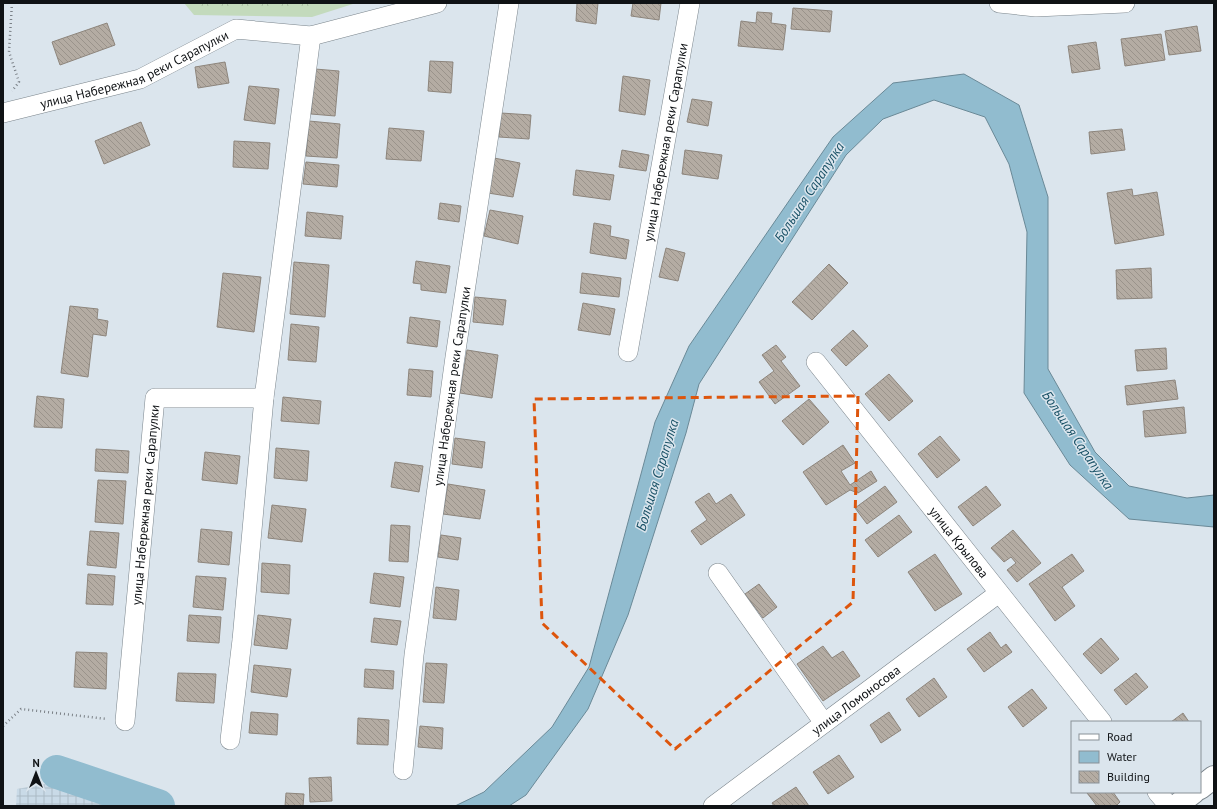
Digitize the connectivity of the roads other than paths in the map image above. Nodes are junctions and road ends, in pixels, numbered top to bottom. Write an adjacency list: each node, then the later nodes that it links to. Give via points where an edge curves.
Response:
1 (437, 3): 6 (street, улица Набережная реки Сарапулки)
2 (509, 3): 17 (street, улица Набережная реки Сарапулки, via 414,655)
3 (690, 3): 8 (street, улица Набережная реки Сарапулки)
4 (999, 3): 5 (street, via 1036,7)
5 (1125, 3)
6 (311, 36): 7 (street, улица Набережная реки Сарапулки, via 236,29 140,79); 10 (street)
7 (3, 113)
8 (628, 352)
9 (816, 362): 12 (street, улица Крылова)
10 (264, 398): 13 (street, улица Набережная реки Сарапулки, via 155,398); 16 (street, via 242,640)
11 (718, 573): 15 (street)
12 (999, 593): 14 (street, улица Крылова); 15 (street, улица Ломоносова)
13 (125, 721)
14 (1101, 721)
15 (824, 723): 22 (street, улица Ломоносова)
16 (230, 740)
17 (403, 770)
18 (1214, 776): 19 (street)
19 (1201, 787)
20 (1158, 793): 23 (street)
21 (1193, 793): 24 (street)
22 (713, 806)
23 (1168, 806)
24 (1176, 806)

